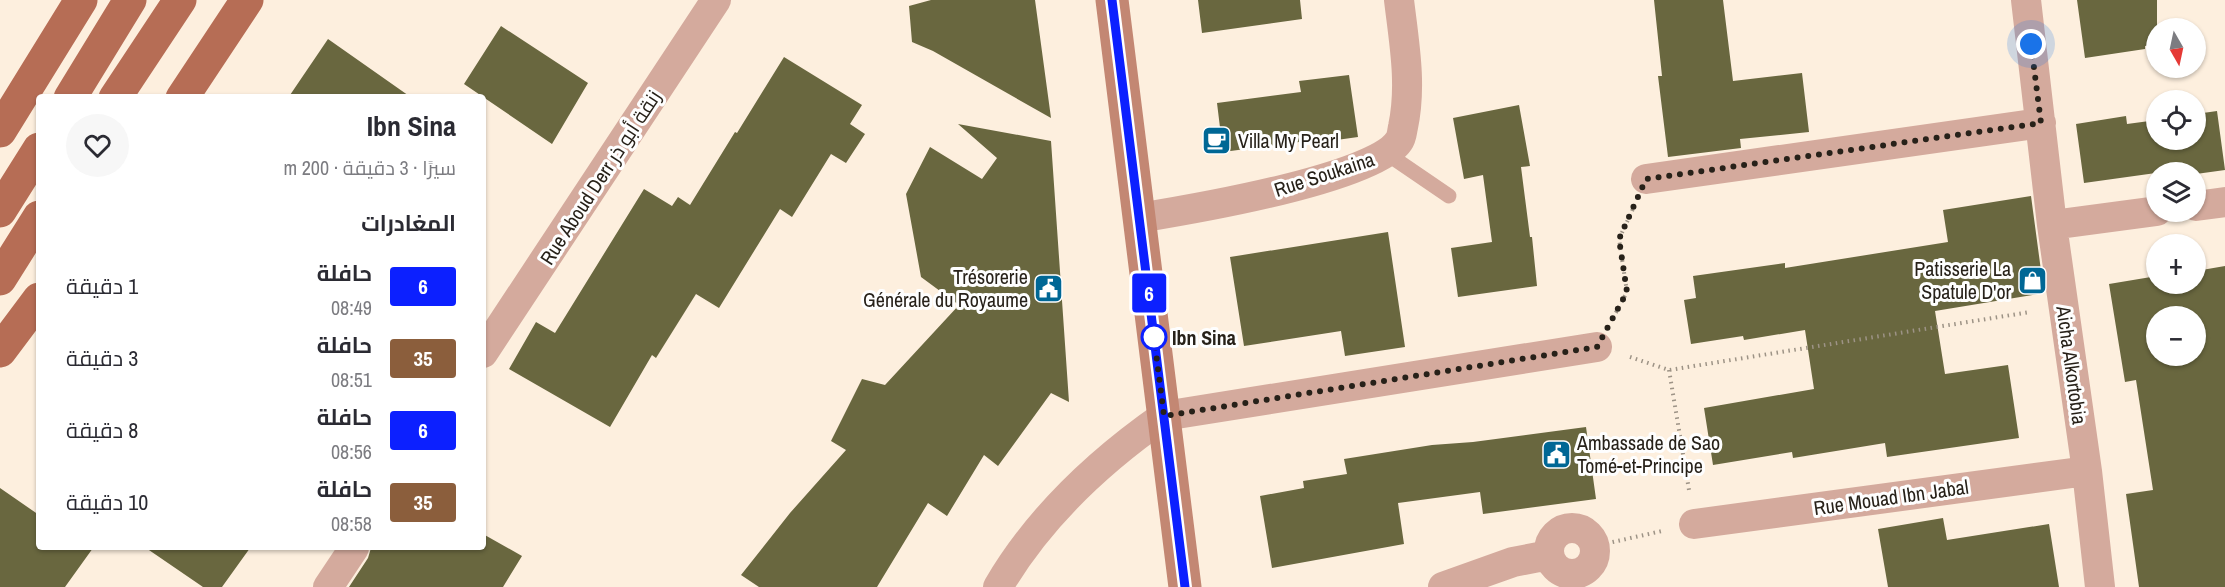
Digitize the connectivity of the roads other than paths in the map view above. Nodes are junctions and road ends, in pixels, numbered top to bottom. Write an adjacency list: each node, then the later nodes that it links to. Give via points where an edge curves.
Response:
1 (81, 0): 13 (main road)
2 (130, 0): 9 (main road)
3 (180, 0): 10 (main road)
4 (247, 0): 11 (main road)
5 (717, 0): 28 (street, Rue Aboud Derr زنقة أبو ذر)
6 (1112, 0): 22 (main road)
7 (1399, 0): 14 (street, Rue Soukaina, via 1408,71 1406,113 1400,140)
8 (2026, 0): 12 (street, Aicha Alkortobia)
9 (72, 94)
10 (118, 94)
11 (185, 94)
12 (2041, 123): 16 (street); 24 (street, Aicha Alkortobia)
13 (0, 131)
14 (1386, 153): 17 (lane); 22 (street, Rue Soukaina, via 1318,180 1225,204)
15 (36, 154): 20 (main road)
16 (1646, 179)
17 (1449, 196)
18 (2225, 202): 19 (street)
19 (2206, 205)
20 (0, 211)
21 (2146, 212): 24 (street)
22 (1139, 218): 30 (main road)
23 (36, 222): 25 (main road)
24 (2052, 225): 31 (street, Aicha Alkortobia)
25 (0, 279)
26 (36, 303): 29 (main road)
27 (1597, 347): 30 (street)
28 (486, 348)
29 (0, 351)
30 (1164, 416): 36 (street, via 1102,462 1063,500); 37 (main road)
31 (2087, 471): 32 (street, Rue Mouad Ibn Jabal); 39 (street, Aicha Alkortobia)
32 (1694, 524)
33 (1595, 546): 38 (street, via 1583,530 1563,529 1554,536 1549,555 1513,562)
34 (353, 550): 35 (street)
35 (328, 587)
36 (998, 587)
37 (1185, 587)
38 (1443, 587)
39 (2100, 587)

